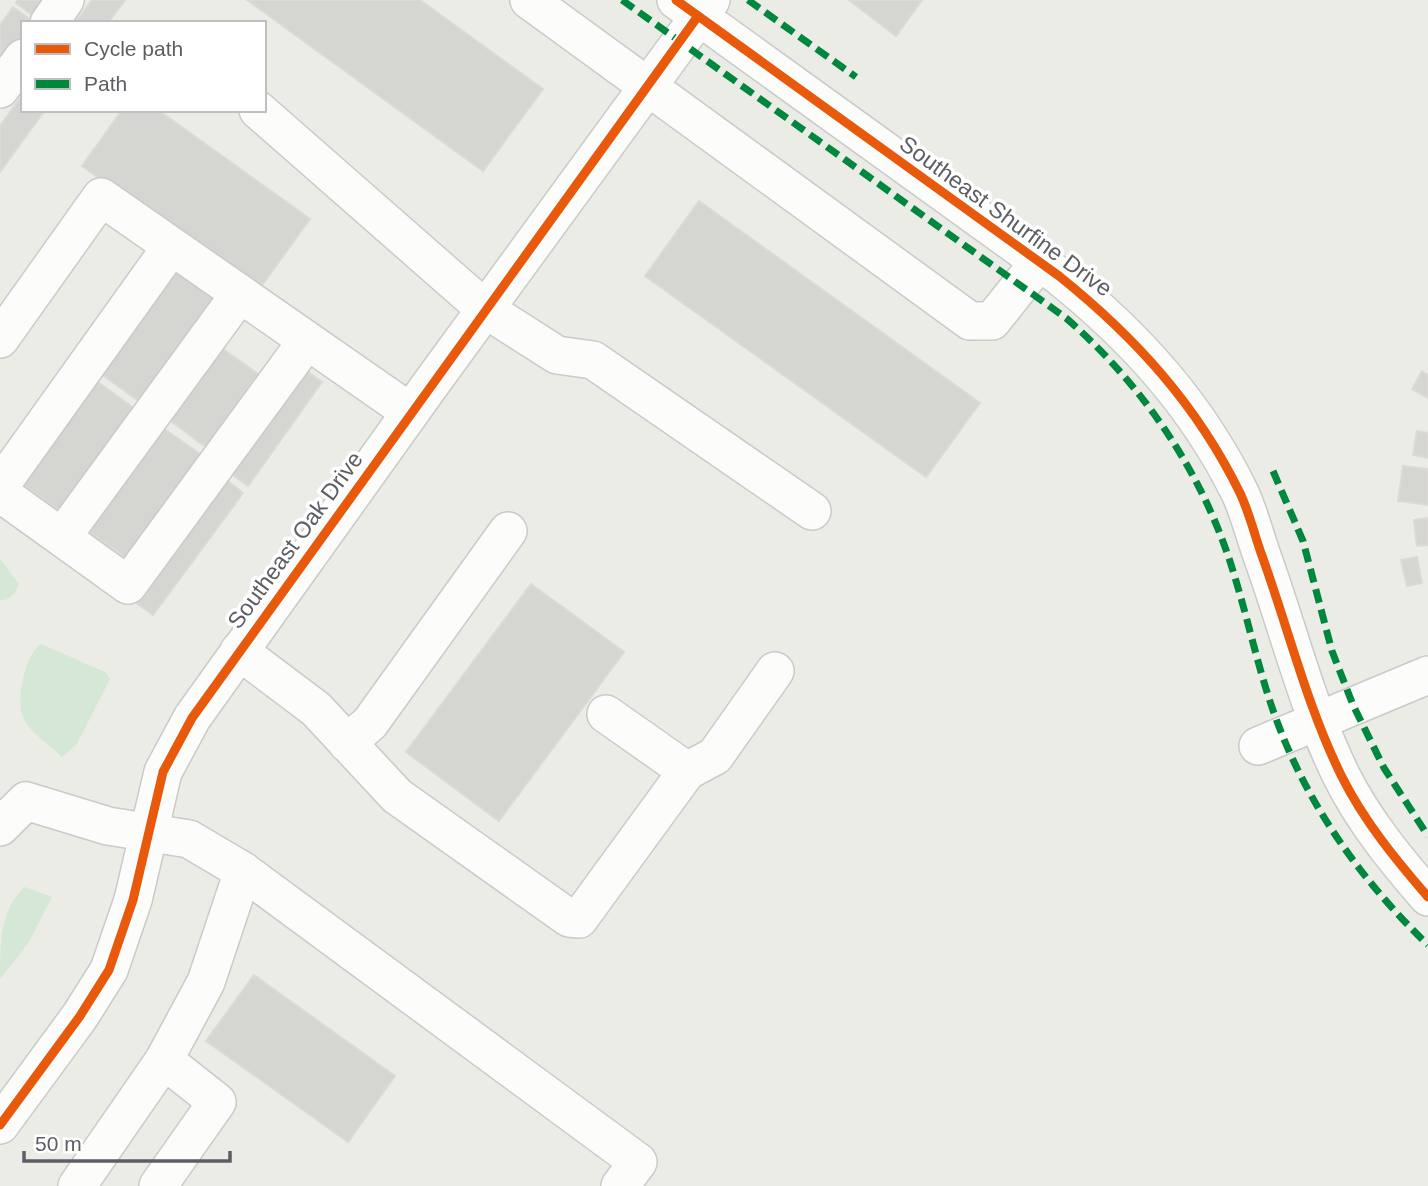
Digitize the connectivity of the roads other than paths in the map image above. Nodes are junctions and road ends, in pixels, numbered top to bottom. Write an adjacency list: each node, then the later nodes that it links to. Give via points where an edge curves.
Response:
1 (65, 0): 4 (street)
2 (529, 0): 6 (street)
3 (695, 5): 6 (street, Southeast Oak Drive); 10 (street, Southeast Shurfine Drive)
4 (50, 21)
5 (21, 61): 7 (street)
6 (648, 86): 10 (street, via 970,321 992,321); 12 (street, Southeast Oak Drive)
7 (0, 89)
8 (260, 112): 12 (street)
9 (171, 247): 11 (street); 13 (street, via 101,197); 16 (street)
10 (1039, 262): 25 (street, Southeast Shurfine Drive, via 1104,312 1145,352 1214,444 1241,496)
11 (239, 295): 14 (street); 20 (street)
12 (485, 309): 15 (street, Southeast Oak Drive); 18 (street, via 556,355 593,360)
13 (0, 339)
14 (306, 342): 15 (street); 20 (street, via 128,585)
15 (410, 412): 21 (street, Southeast Oak Drive)
16 (0, 486)
17 (0, 493): 20 (street)
18 (812, 510)
19 (508, 531): 26 (street, via 370,723)
20 (62, 537)
21 (239, 651): 26 (street, via 316,709); 30 (street, Southeast Oak Drive, via 176,746 163,772)
22 (775, 671): 28 (street, via 715,756)
23 (1428, 675): 25 (street)
24 (606, 714): 28 (street)
25 (1318, 719): 27 (street); 32 (street, Southeast Shurfine Drive, via 1356,803)
26 (347, 743): 28 (street, via 397,796 569,918 579,919)
27 (1258, 746)
28 (687, 771)
29 (0, 827): 30 (street, via 26,801 108,826)
30 (148, 831): 31 (street, via 189,839); 34 (street, Southeast Oak Drive, via 133,900 109,970)
31 (243, 871): 33 (street, via 206,982); 37 (street, via 638,1162)
32 (1428, 897)
33 (164, 1060): 35 (street); 36 (street, via 217,1102)
34 (0, 1125)
35 (77, 1186)
36 (158, 1186)
37 (620, 1186)

